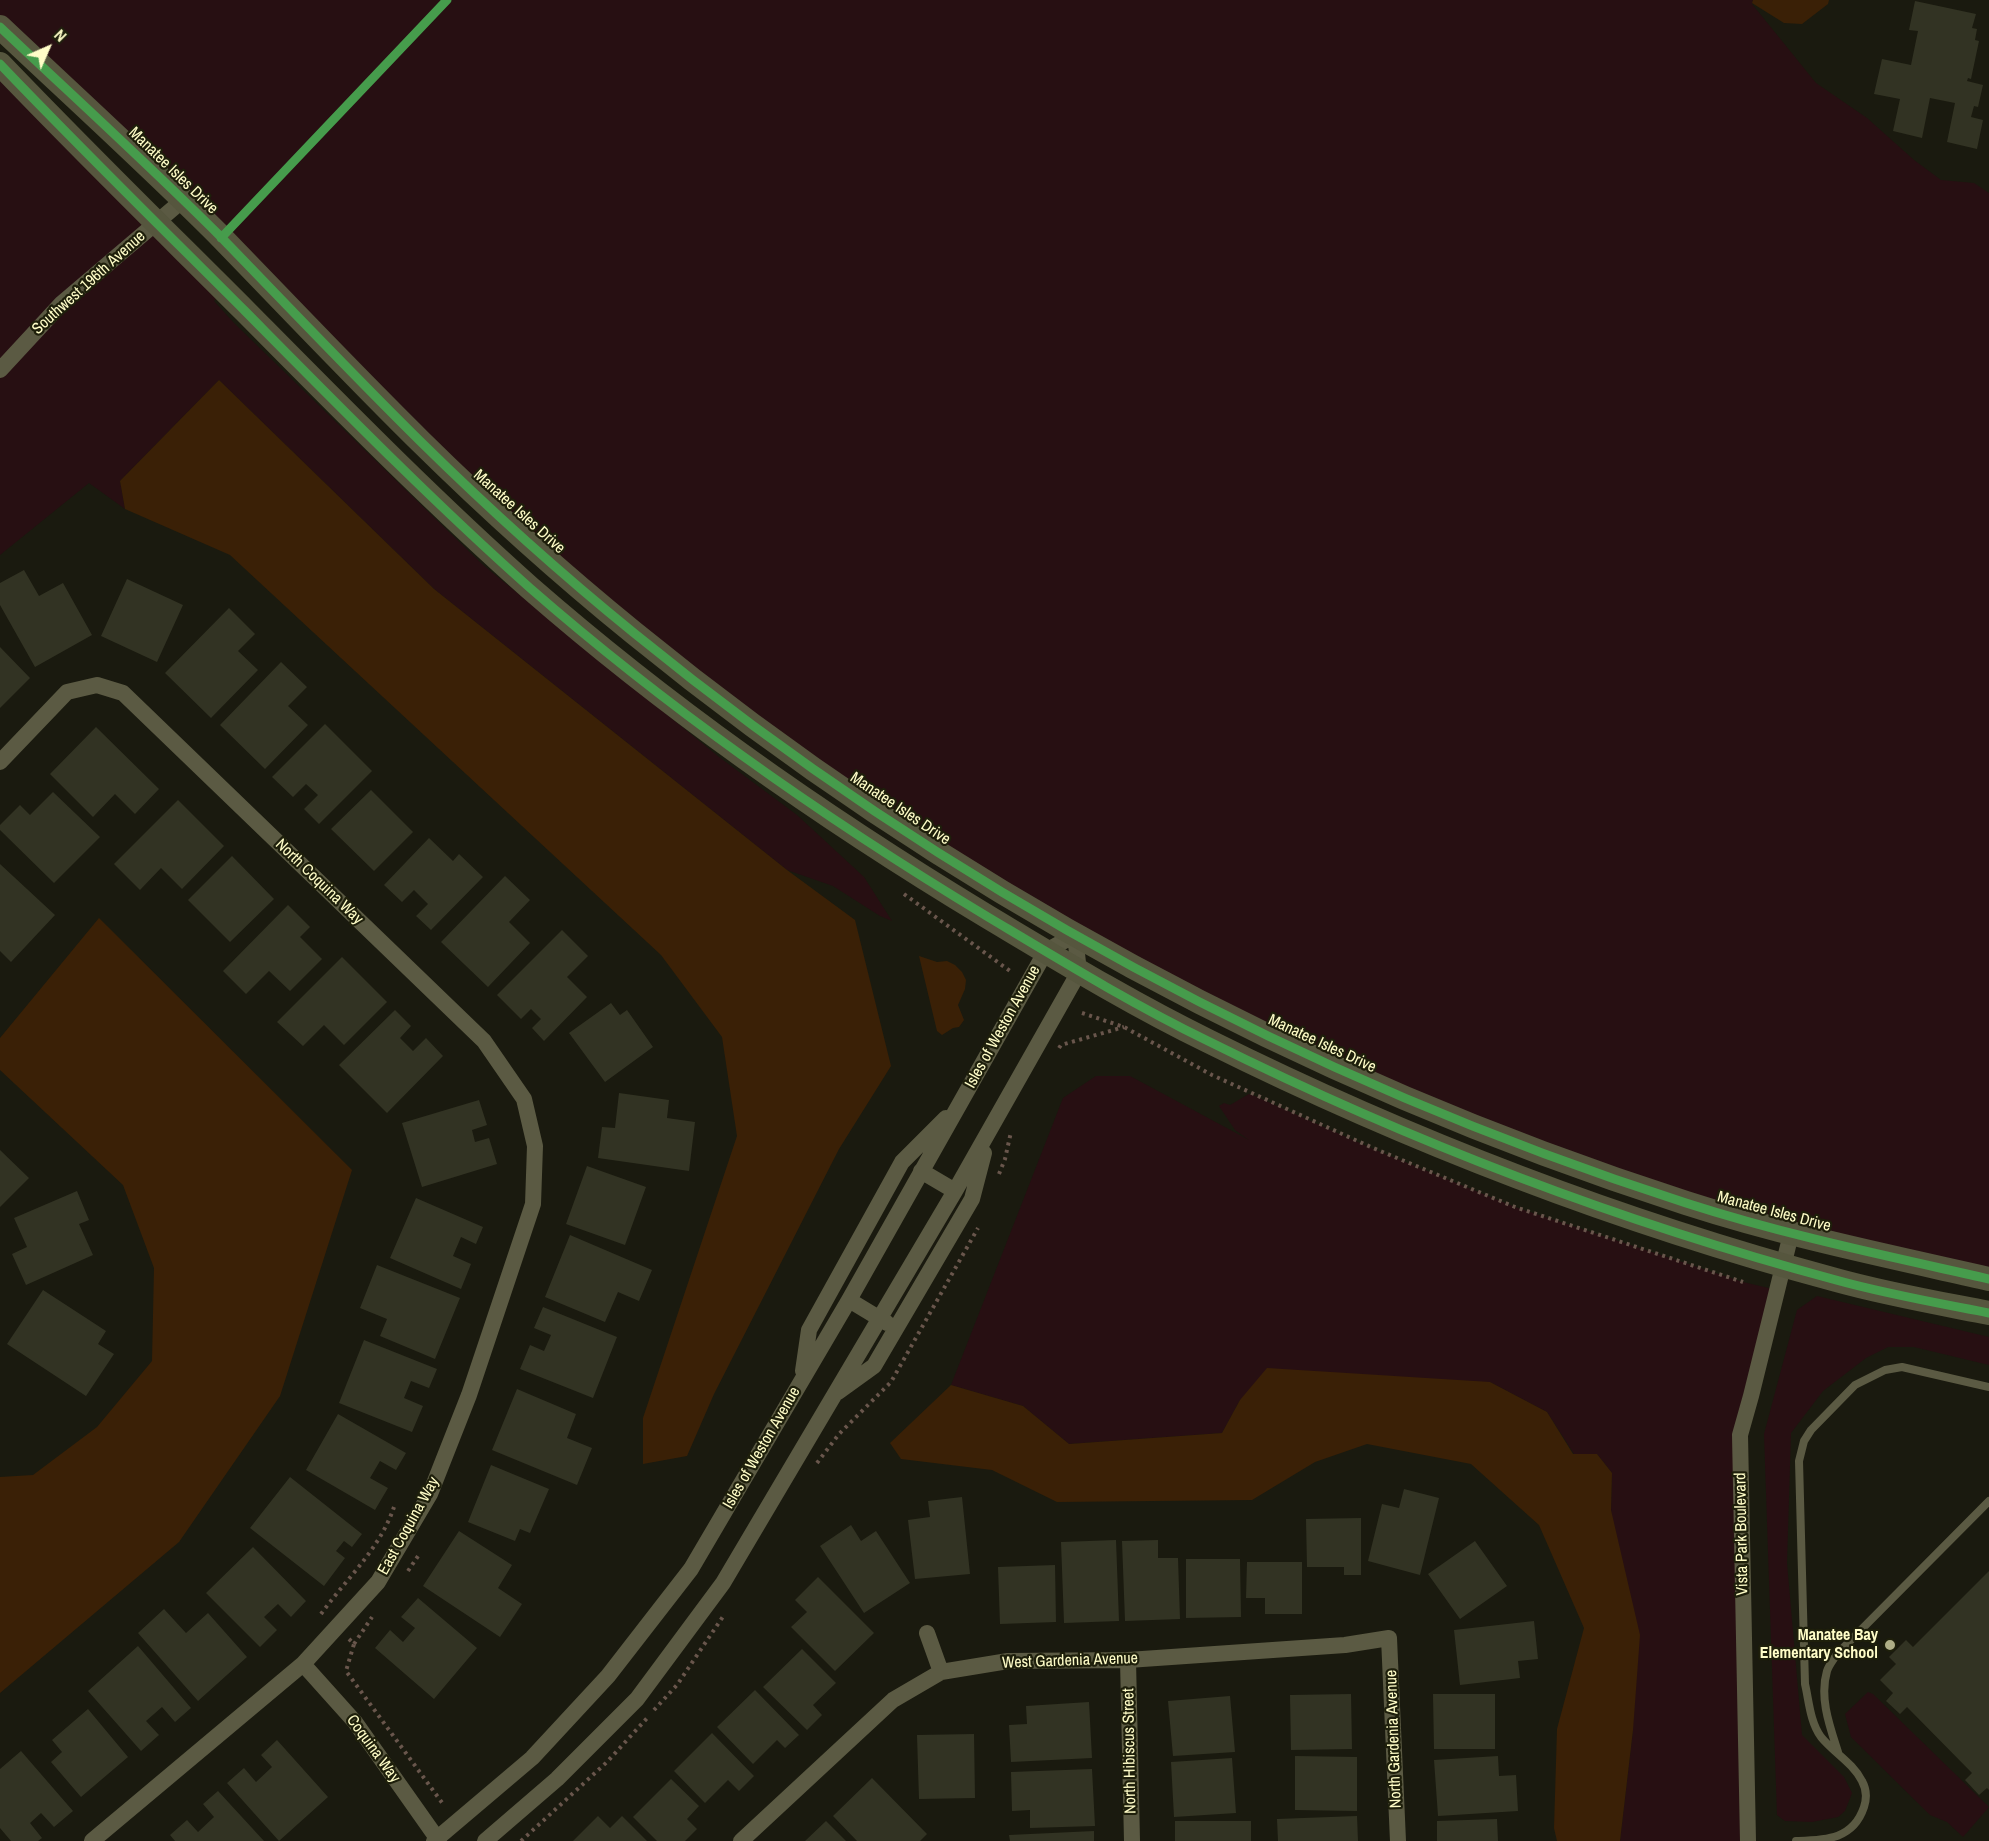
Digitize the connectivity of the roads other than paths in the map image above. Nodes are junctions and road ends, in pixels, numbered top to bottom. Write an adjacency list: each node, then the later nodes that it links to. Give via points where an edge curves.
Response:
1 (0, 27): 3 (street, Manatee Isles Drive)
2 (0, 64): 4 (street)
3 (183, 200): 4 (street, Southwest 196th Avenue); 7 (street, Manatee Isles Drive, via 420,441 524,539 634,633 851,796 940,855)
4 (157, 222): 5 (street, Southwest 196th Avenue, via 62,303); 8 (street, via 392,459 531,588 627,668 741,757 831,818)
5 (0, 370)
6 (0, 762): 10 (street, North Coquina Way, via 67,692 96,685 123,693 484,1041)
7 (1075, 935): 8 (street, Isles of Weston Avenue); 9 (street); 15 (street, Manatee Isles Drive, via 1240,1023 1430,1110 1688,1204)
8 (1046, 951): 9 (street); 11 (street, Isles of Weston Avenue)
9 (1079, 972): 12 (street, Isles of Weston Avenue); 16 (street, via 1204,1040 1412,1134 1539,1185 1686,1236)
10 (524, 1100): 29 (street, East Coquina Way, via 534,1146 533,1204 469,1395 430,1494 378,1582)
11 (959, 1105): 13 (street, Isles of Weston Avenue); 22 (street, via 902,1162 810,1330)
12 (991, 1127): 14 (street, Isles of Weston Avenue); 21 (street, via 972,1199)
13 (921, 1171): 14 (street); 18 (street, Isles of Weston Avenue)
14 (956, 1191): 20 (street, Isles of Weston Avenue)
15 (1791, 1234): 16 (street, Vista Park Boulevard); 17 (street, Manatee Isles Drive)
16 (1783, 1264): 19 (street, via 1840,1281); 38 (street, Vista Park Boulevard, via 1740,1435)
17 (1989, 1279)
18 (849, 1300): 20 (street); 22 (street, Isles of Weston Avenue)
19 (1989, 1313)
20 (879, 1318): 21 (street); 24 (street, Isles of Weston Avenue)
21 (896, 1328): 24 (street, via 874,1366)
22 (801, 1381): 32 (street, Isles of Weston Avenue, via 691,1569 608,1676 532,1758)
23 (1989, 1386): 31 (lane, via 1902,1367 1885,1370 1854,1385 1804,1441 1799,1461 1805,1684 1821,1736)
24 (832, 1396): 34 (street, Isles of Weston Avenue, via 723,1583 637,1699 557,1779)
25 (1989, 1501): 31 (lane, via 1837,1654 1828,1670 1825,1690 1826,1714)
26 (927, 1632): 30 (street)
27 (1389, 1638): 28 (street, West Gardenia Avenue, via 1345,1645); 37 (street, North Gardenia Avenue)
28 (1128, 1660): 30 (street, West Gardenia Avenue, via 1008,1661); 36 (street, North Hibiscus Street)
29 (303, 1664): 32 (street, Coquina Way, via 355,1722); 33 (street, East Coquina Way)
30 (941, 1672): 35 (street, West Gardenia Avenue, via 893,1700)
31 (1838, 1753): 39 (lane, via 1862,1780 1867,1797 1861,1816 1847,1833 1826,1840)
32 (436, 1840)
33 (92, 1841)
34 (485, 1841)
35 (741, 1841)
36 (1132, 1841)
37 (1398, 1841)
38 (1748, 1841)
39 (1796, 1841)

